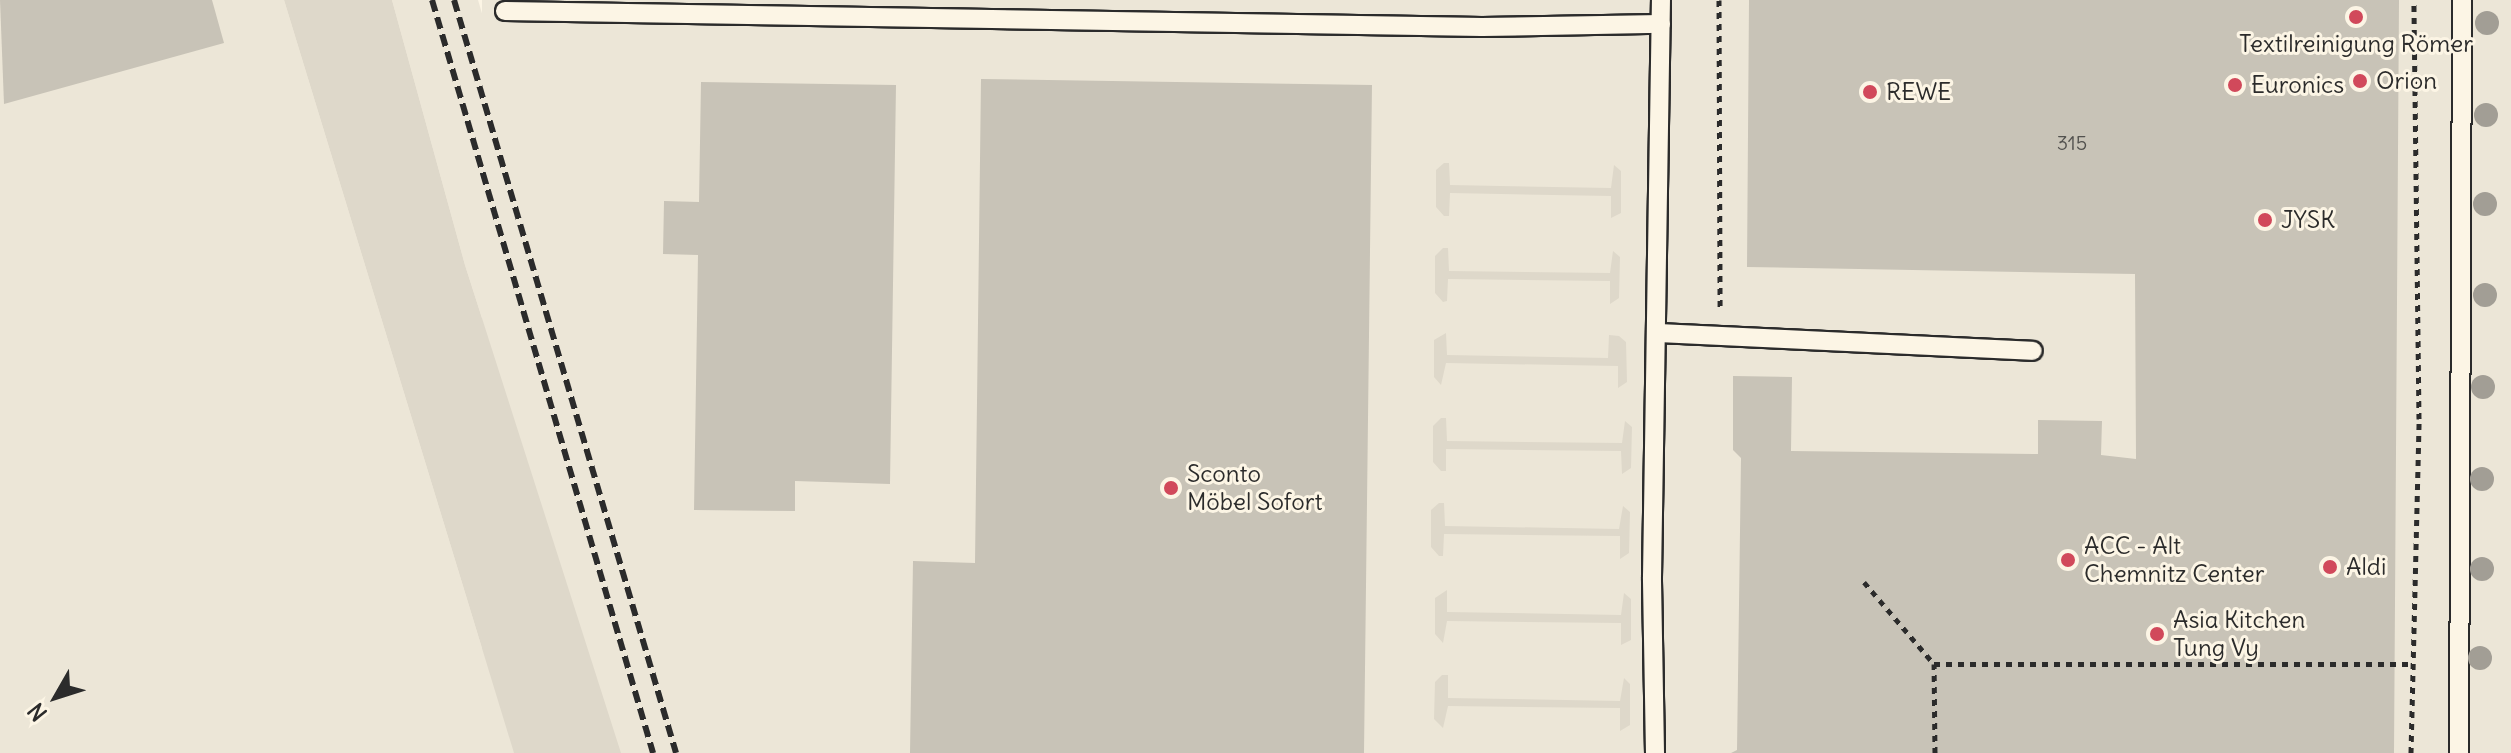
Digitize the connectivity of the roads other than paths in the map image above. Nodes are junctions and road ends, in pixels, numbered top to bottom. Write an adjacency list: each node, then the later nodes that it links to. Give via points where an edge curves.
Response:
1 (1661, 0): 4 (lane)
2 (2462, 0): 8 (lane)
3 (505, 11): 4 (lane, via 1482,27)
4 (1661, 24): 5 (lane)
5 (1657, 333): 6 (lane); 7 (lane)
6 (2033, 351)
7 (1655, 753)
8 (2459, 753)

